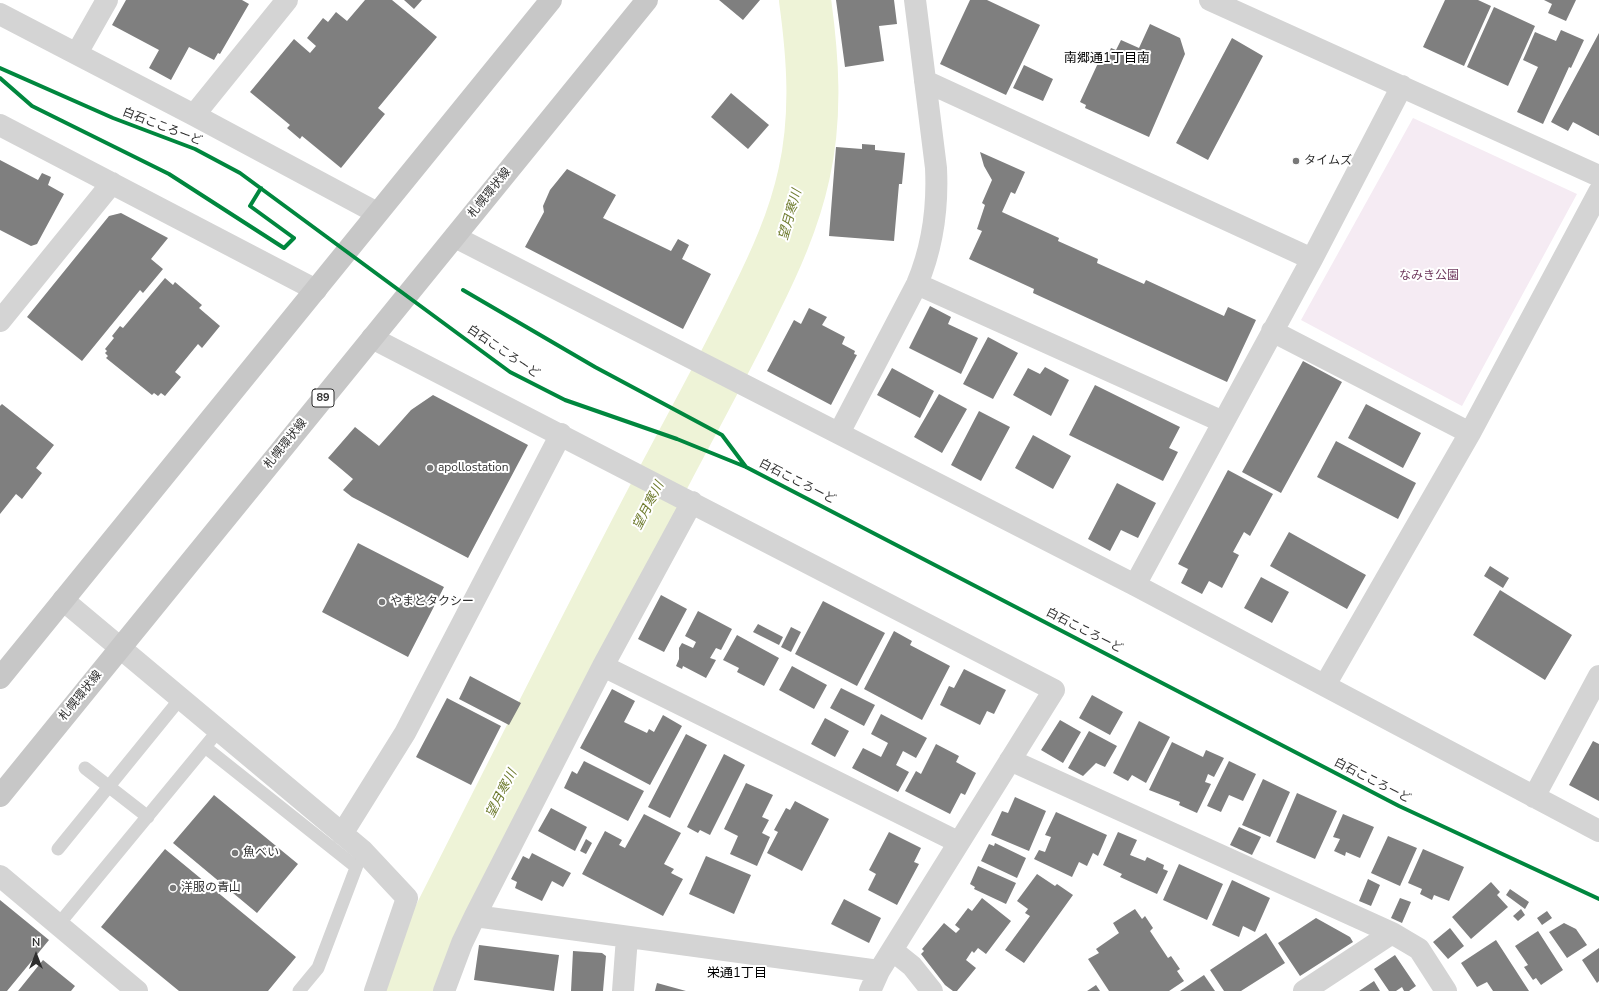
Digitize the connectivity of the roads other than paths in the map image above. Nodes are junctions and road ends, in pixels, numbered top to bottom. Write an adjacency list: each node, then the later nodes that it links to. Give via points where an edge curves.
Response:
1 (107, 0): 8 (street)
2 (287, 0): 11 (street)
3 (550, 0): 16 (main road)
4 (647, 0): 17 (main road, 札幌環状線 / 89)
5 (915, 0): 9 (street)
6 (1214, 1): 10 (street)
7 (0, 14): 8 (street)
8 (77, 53): 11 (street)
9 (925, 81): 18 (street); 19 (street, via 937,192 936,218 925,265)
10 (1402, 86): 13 (street); 18 (street)
11 (194, 115): 16 (street)
12 (0, 125): 14 (street)
13 (1599, 176)
14 (112, 183): 20 (street); 21 (street)
15 (1599, 192): 26 (street)
16 (377, 213): 20 (main road)
17 (455, 236): 23 (main road, 札幌環状線 / 89); 25 (street)
18 (1312, 258): 22 (street)
19 (917, 284): 24 (street); 25 (street)
20 (316, 290): 30 (main road)
21 (0, 321)
22 (1272, 331): 24 (street); 26 (street)
23 (372, 338): 27 (street); 31 (main road, 札幌環状線 / 89)
24 (1223, 422): 29 (street)
25 (840, 433): 29 (street)
26 (1470, 433): 35 (street)
27 (561, 434): 28 (street); 45 (street, via 405,733)
28 (684, 498): 32 (street); 38 (street, via 1054,690)
29 (1135, 584): 35 (street)
30 (63, 600): 31 (street); 34 (main road)
31 (121, 647): 36 (street, via 144,670); 41 (main road, 札幌環状線 / 89)
32 (604, 666): 46 (street); 50 (street)
33 (1599, 676): 42 (street)
34 (0, 678)
35 (1325, 685): 42 (street)
36 (180, 699): 37 (street); 40 (lane)
37 (212, 739): 43 (lane); 45 (street); 48 (lane)
38 (1010, 760): 46 (street); 52 (street)
39 (85, 768): 40 (lane)
40 (109, 786): 43 (lane); 47 (lane)
41 (0, 796)
42 (1534, 797): 44 (street)
43 (148, 817): 51 (lane)
44 (1599, 831)
45 (342, 834): 48 (street)
46 (958, 842): 54 (street)
47 (58, 849)
48 (359, 859): 57 (lane, via 318,968); 58 (street, via 407,898)
49 (0, 876): 51 (street)
50 (475, 916): 53 (street); 59 (street)
51 (58, 925): 56 (street)
52 (1392, 933): 63 (street); 64 (street, via 1419,949)
53 (627, 937): 55 (street); 60 (street)
54 (892, 950): 55 (street); 62 (street, via 912,966)
55 (879, 971): 61 (street)
56 (137, 991)
57 (299, 991)
58 (375, 991)
59 (444, 991)
60 (623, 991)
61 (870, 991)
62 (932, 991)
63 (1304, 991)
64 (1446, 991)

